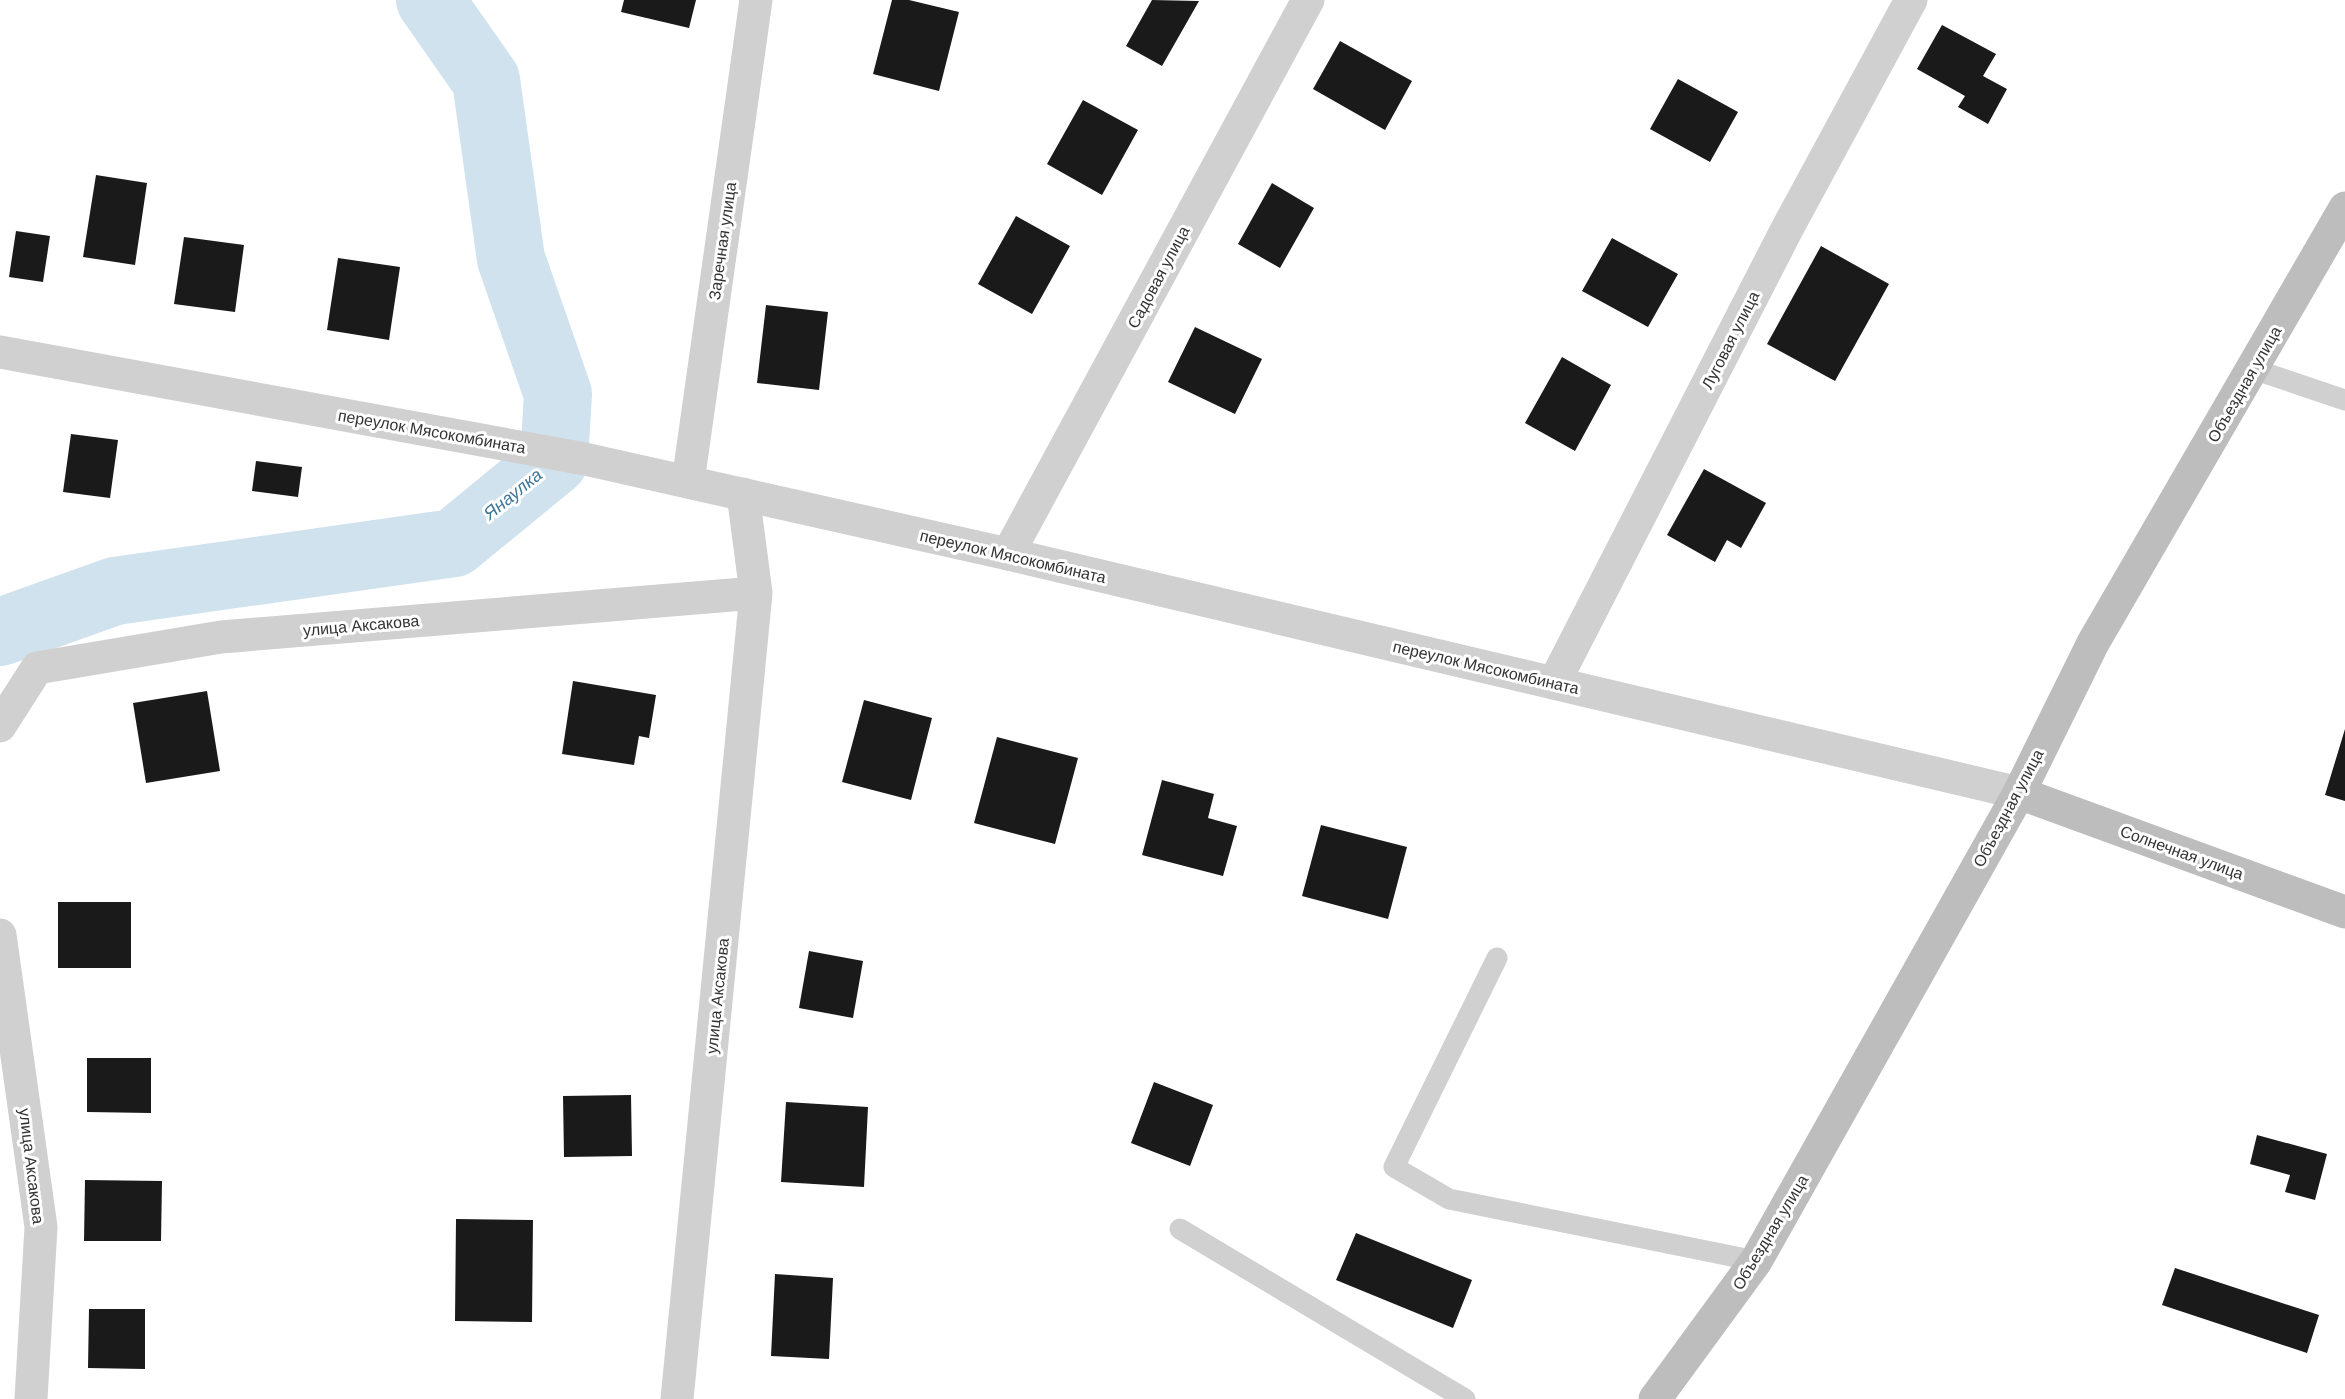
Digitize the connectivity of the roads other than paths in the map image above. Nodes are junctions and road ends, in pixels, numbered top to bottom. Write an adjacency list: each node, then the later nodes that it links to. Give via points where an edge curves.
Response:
1 (756, 0): 8 (street, Заречная улица)
2 (1308, 0): 10 (street, Садовая улица)
3 (1911, 0): 12 (street, Луговая улица, via 1787,229)
4 (2345, 208): 6 (main road, Объездная улица)
5 (0, 352): 8 (street, переулок Мясокомбината, via 585,459)
6 (2253, 369): 7 (lane); 14 (main road, Объездная улица, via 2093,643)
7 (2345, 400)
8 (688, 482): 9 (street, переулок Мясокомбината)
9 (743, 494): 10 (street, переулок Мясокомбината); 11 (street, улица Аксакова)
10 (1008, 554): 12 (street, переулок Мясокомбината)
11 (756, 593): 13 (street, улица Аксакова, via 221,637 49,666 37,669); 21 (street, улица Аксакова)
12 (1554, 682): 14 (street, переулок Мясокомбината)
13 (0, 726)
14 (2019, 793): 15 (main road, Солнечная улица); 19 (main road, Объездная улица)
15 (2345, 912)
16 (0, 935): 20 (street, улица Аксакова, via 41,1227)
17 (1497, 958): 19 (lane, via 1394,1167 1449,1199)
18 (1180, 1229): 22 (lane)
19 (1756, 1261): 23 (main road, Объездная улица)
20 (31, 1399)
21 (678, 1399)
22 (1465, 1399)
23 (1656, 1399)

